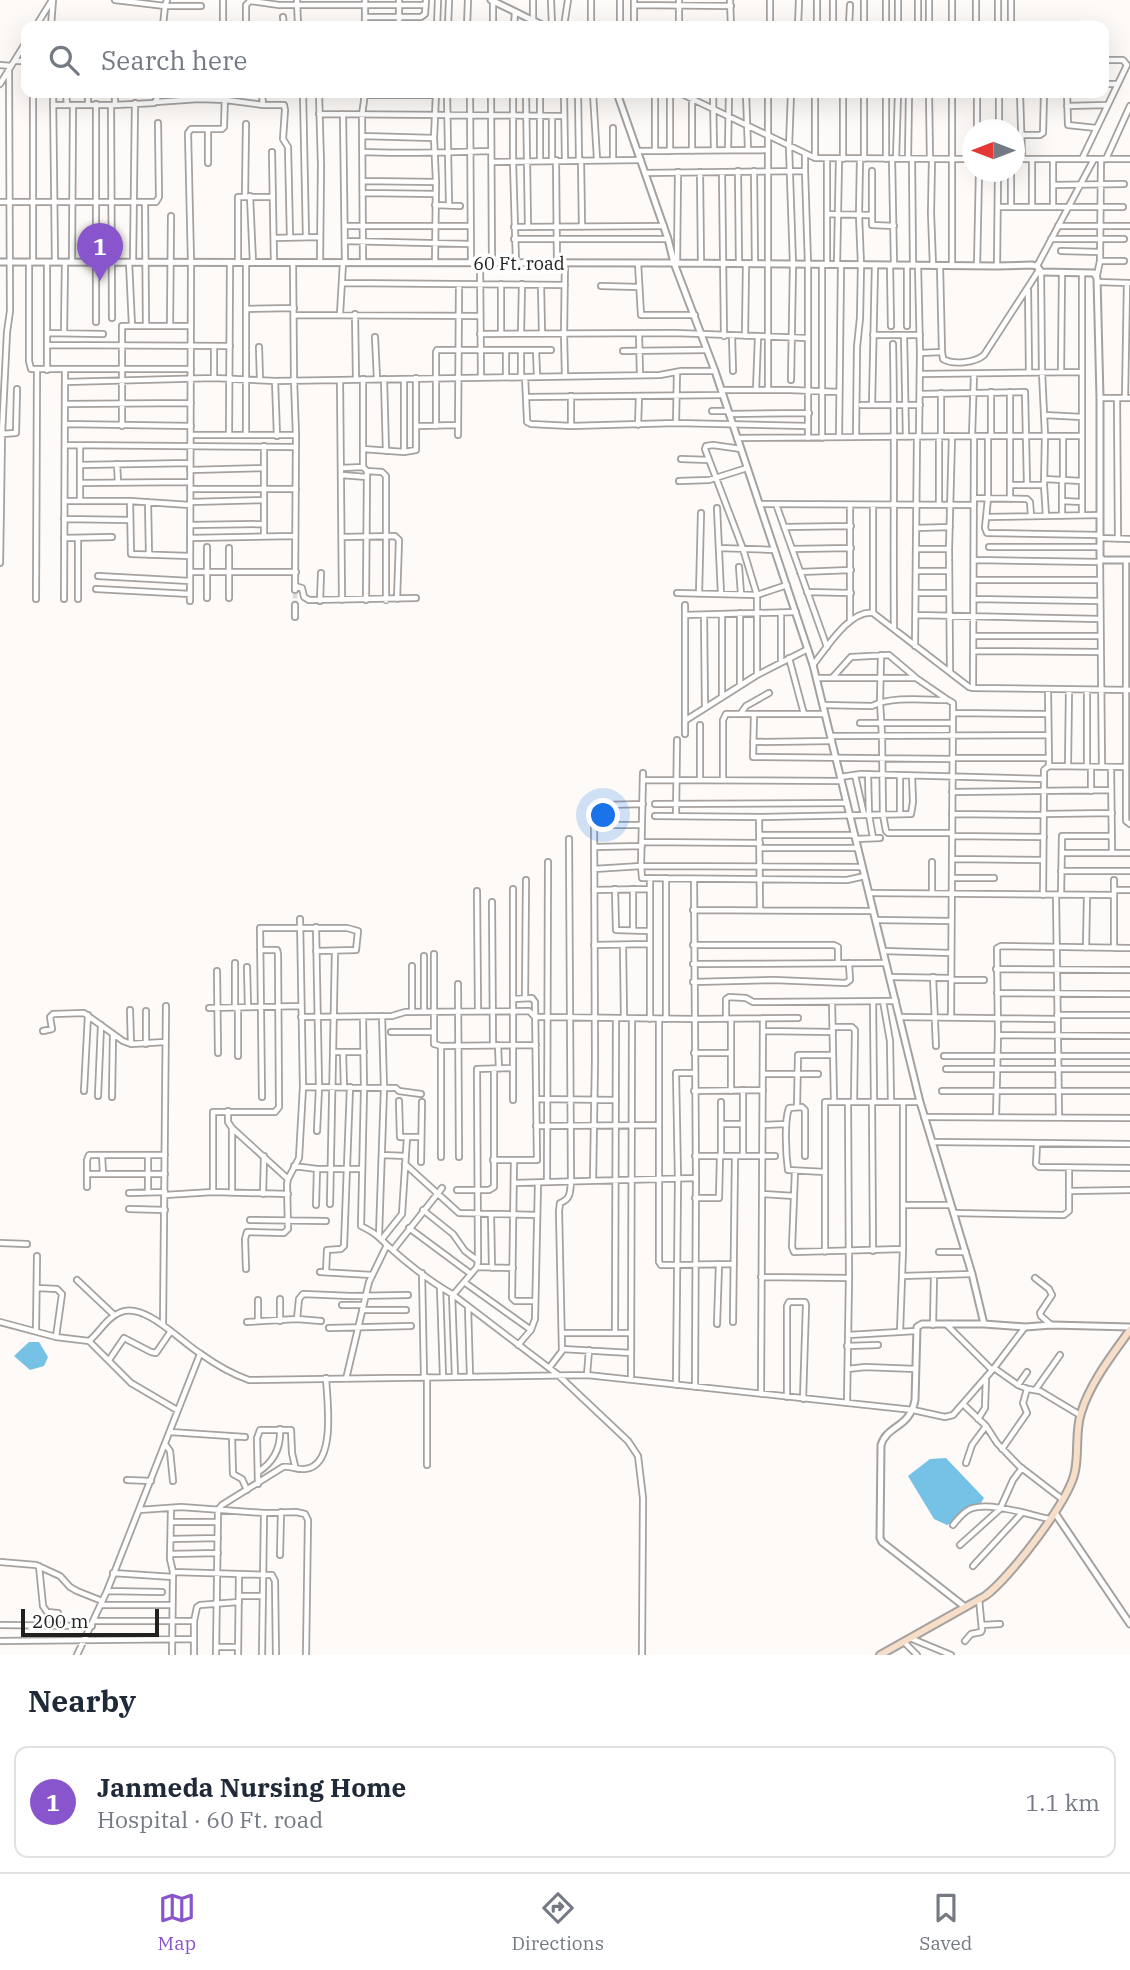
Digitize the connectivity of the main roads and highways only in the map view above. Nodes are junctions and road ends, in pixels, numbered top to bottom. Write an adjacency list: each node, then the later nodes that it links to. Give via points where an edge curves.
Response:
1 (1130, 1328): 2 (main road, via 1080,1415 1075,1471 1053,1516 989,1593)
2 (882, 1655)

